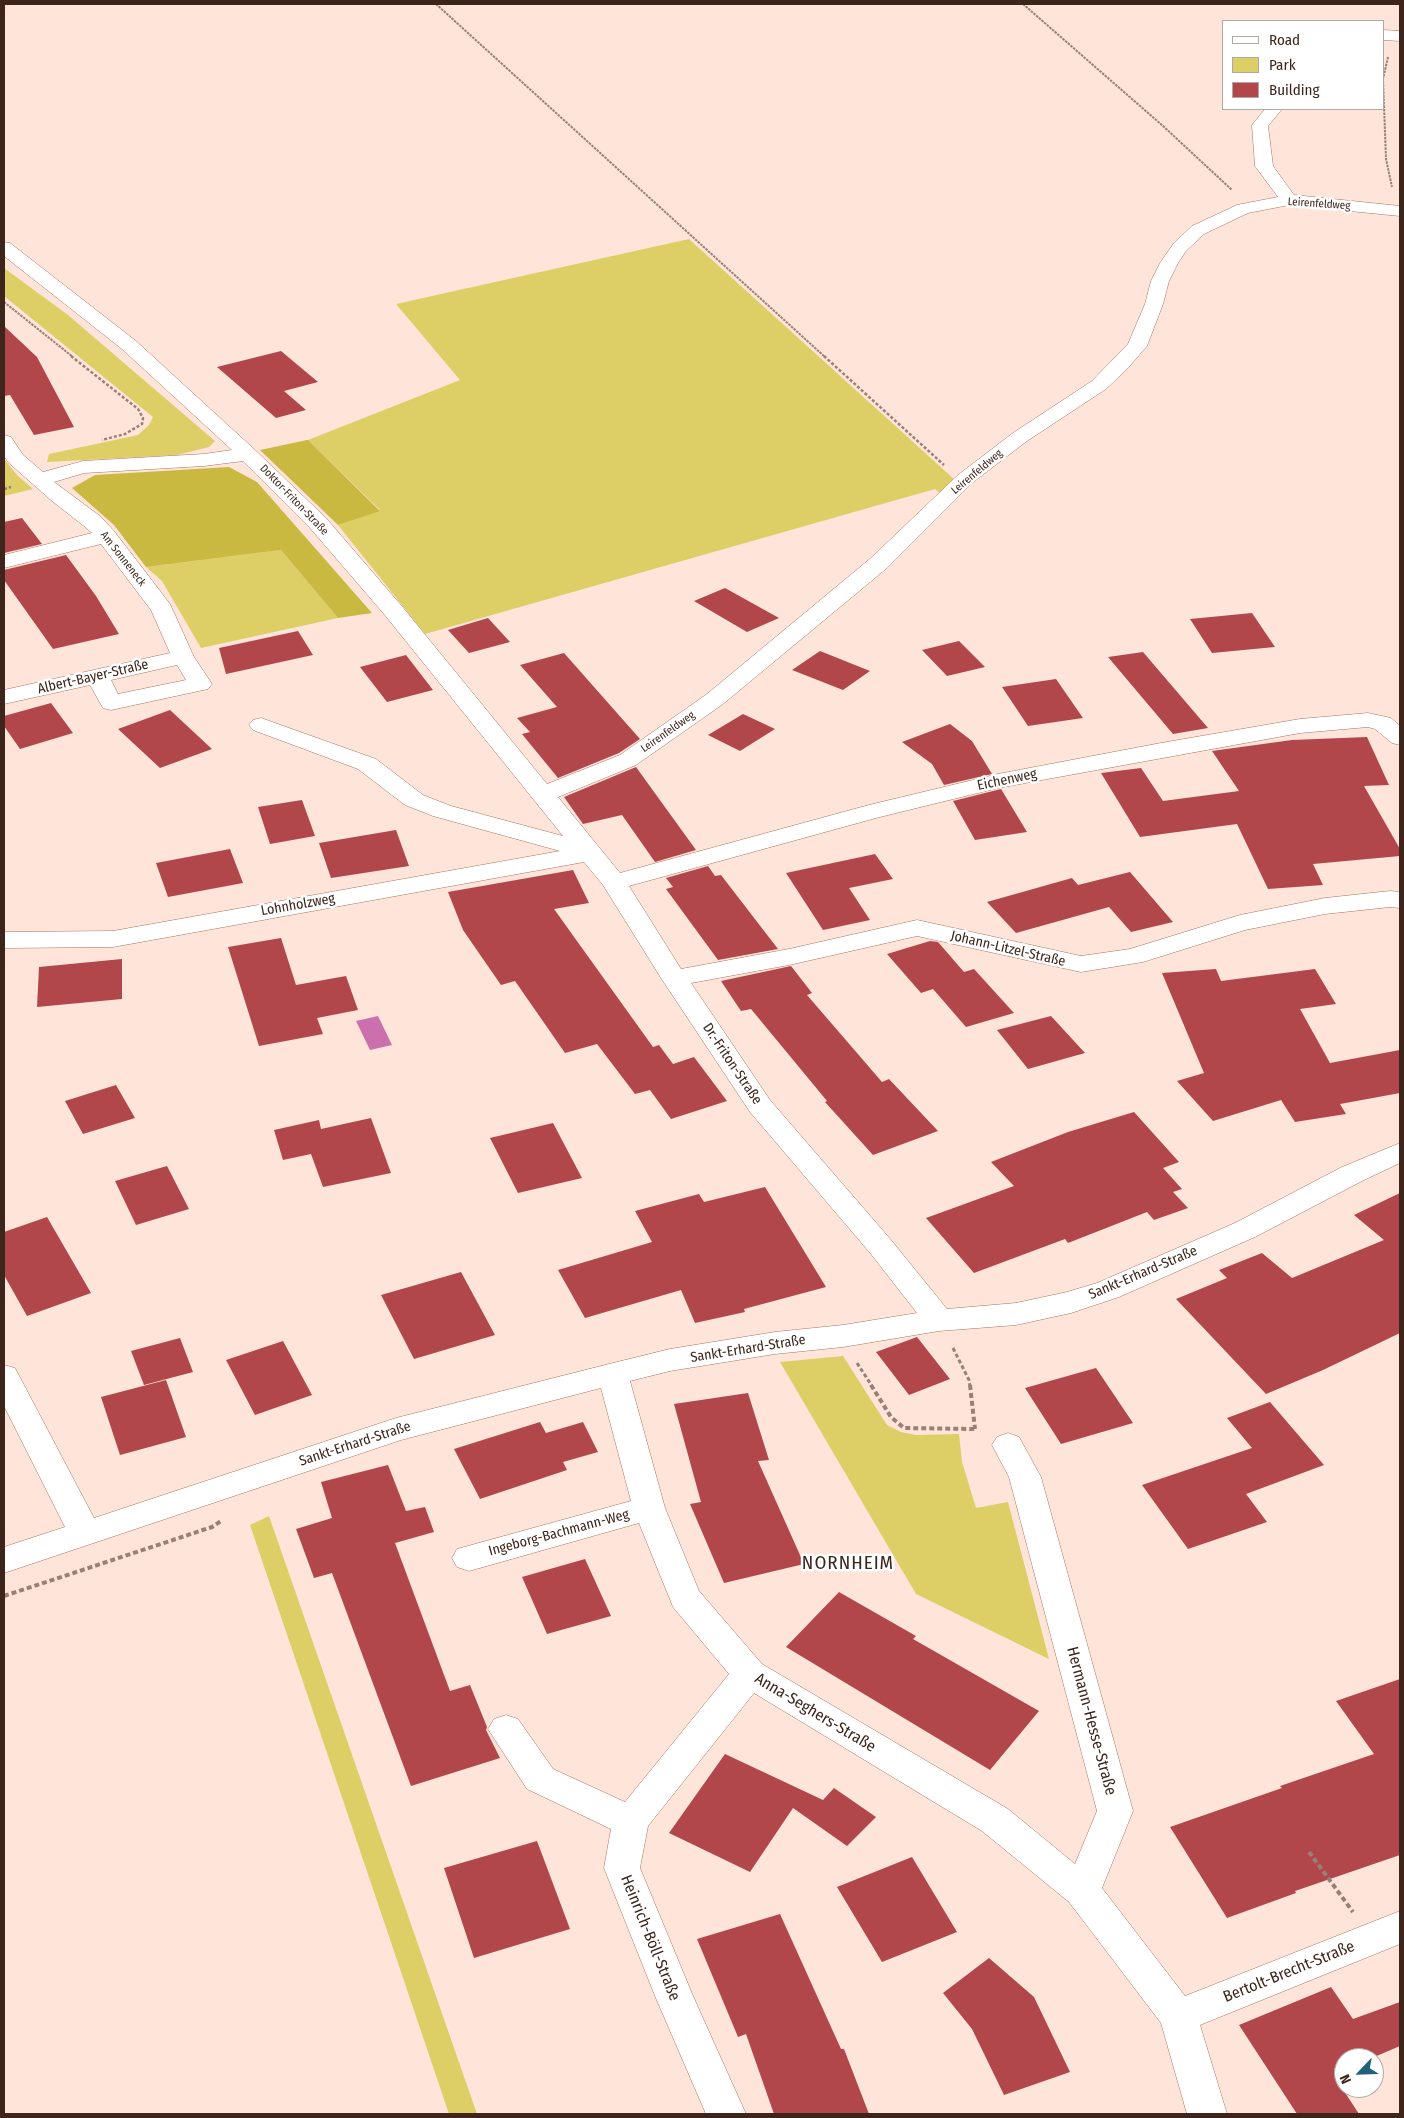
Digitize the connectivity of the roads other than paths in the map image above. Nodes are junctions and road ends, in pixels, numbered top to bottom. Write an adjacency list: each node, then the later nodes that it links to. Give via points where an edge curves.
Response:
1 (1273, 110): 2 (street, via 1260,125 1264,166)
2 (1289, 200): 3 (street, Leirenfeldweg); 15 (street, Leirenfeldweg, via 1243,209 1198,230 1180,247 1169,264 1137,346 1122,364 1099,386 1020,437 965,479 879,563 715,700 628,760)
3 (1399, 210)
4 (4, 247): 6 (street, Doktor-Friton-Straße, via 80,304)
5 (4, 441): 7 (street, Am Sonneneck, via 16,459)
6 (248, 454): 7 (street, via 204,460 83,467); 15 (street, Doktor-Friton-Straße, via 318,523)
7 (40, 479): 8 (street, Am Sonneneck)
8 (106, 536): 9 (street); 10 (street, Am Sonneneck, via 162,609)
9 (4, 562)
10 (183, 657): 11 (street, Albert-Bayer-Straße); 11 (street, Am Sonneneck, via 200,684 111,703)
11 (96, 676): 12 (street, Albert-Bayer-Straße)
12 (4, 697)
13 (262, 725): 16 (street, via 367,764 421,803)
14 (1400, 738): 17 (street, Eichenweg, via 1383,722 1368,720 1300,726 1161,750 955,791)
15 (542, 795): 16 (street, Dr.-Friton-Straße)
16 (591, 853): 17 (street, Dr.-Friton-Straße); 19 (street, Lohnholzweg, via 113,939)
17 (614, 882): 20 (street, Dr.-Friton-Straße)
18 (1400, 900): 20 (street, Johann-Litzel-Straße, via 1325,906 1240,923 1134,956 1081,964 917,928)
19 (4, 940)
20 (674, 978): 22 (street, Dr.-Friton-Straße, via 760,1106)
21 (1400, 1152): 22 (street, Sankt-Erhard-Straße, via 1245,1230 1108,1290 1016,1314)
22 (939, 1320): 23 (street, Sankt-Erhard-Straße, via 843,1336 765,1344 670,1360)
23 (613, 1374): 26 (street, Anna-Seghers-Straße); 27 (street, Sankt-Erhard-Straße, via 396,1430)
24 (4, 1376): 27 (street)
25 (1008, 1445): 33 (street, Hermann-Hesse-Straße, via 1025,1476 1115,1811)
26 (649, 1508): 28 (street, Ingeborg-Bachmann-Weg); 30 (street, Anna-Seghers-Straße, via 685,1598)
27 (85, 1533): 29 (street, Sankt-Erhard-Straße)
28 (469, 1558)
29 (4, 1560)
30 (750, 1674): 32 (street, Heinrich-Böll-Straße); 33 (street, Anna-Seghers-Straße, via 994,1820)
31 (506, 1729): 32 (street, via 540,1779)
32 (631, 1821): 36 (street, Heinrich-Böll-Straße, via 622,1868)
33 (1082, 1890): 35 (street)
34 (1386, 1933): 35 (street, Bertolt-Brecht-Straße)
35 (1178, 2016): 37 (street)
36 (726, 2114)
37 (1207, 2114)

